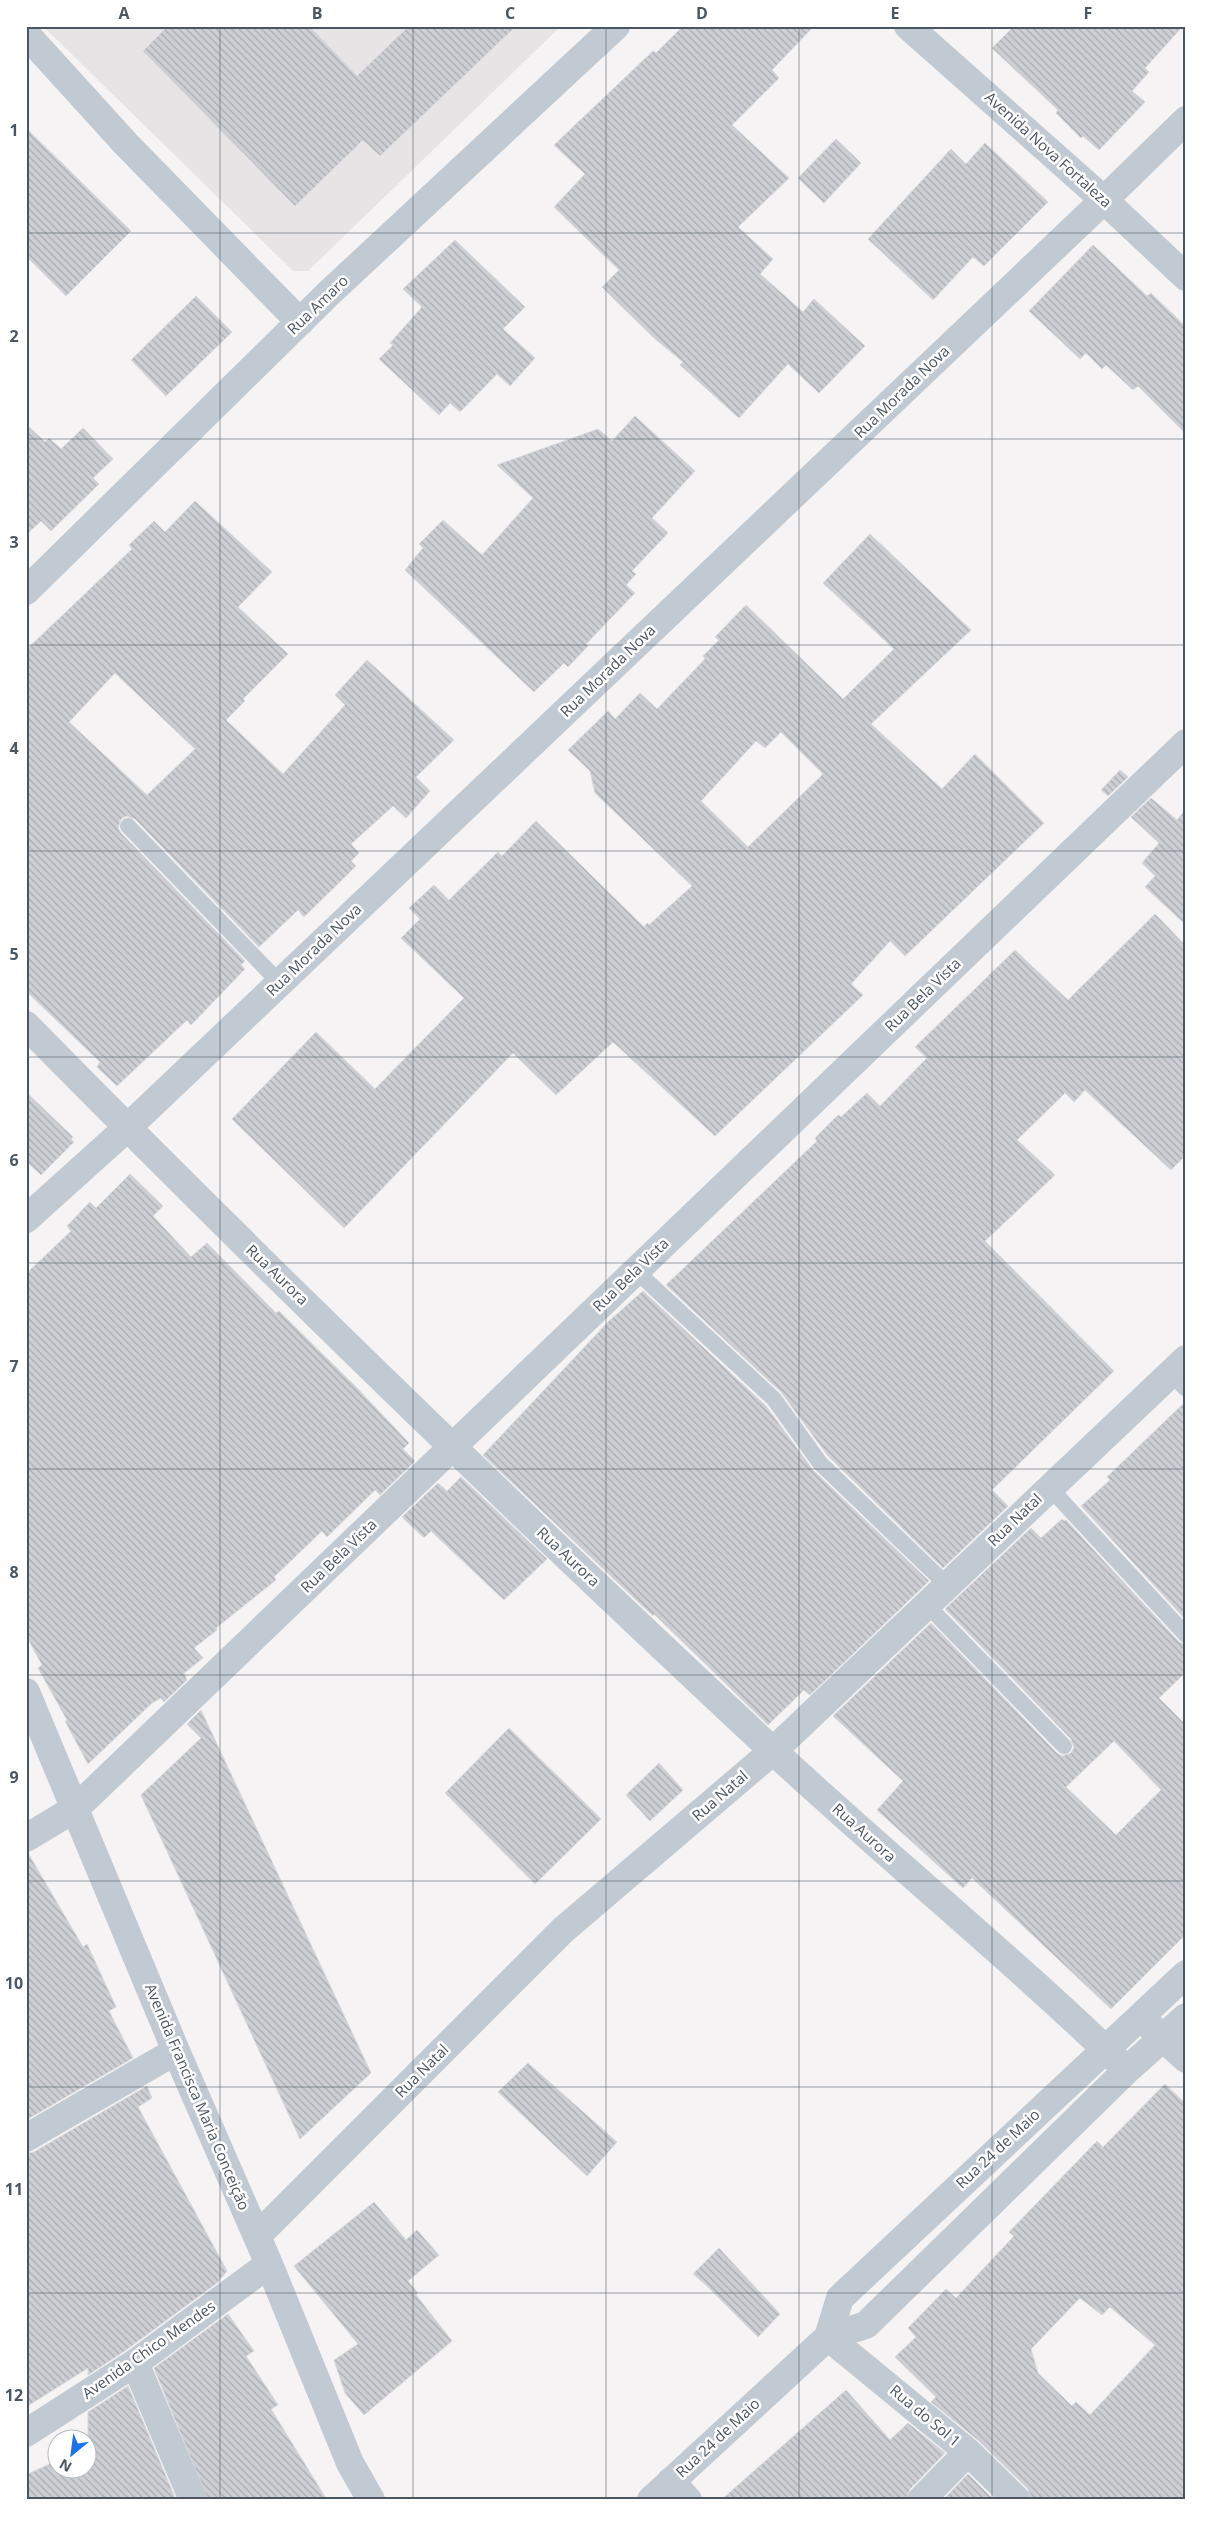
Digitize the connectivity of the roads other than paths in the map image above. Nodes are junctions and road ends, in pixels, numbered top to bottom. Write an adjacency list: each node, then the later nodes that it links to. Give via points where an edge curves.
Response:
1 (616, 26): 7 (street, Rua Amaro)
2 (908, 26): 5 (street, Avenida Nova Fortaleza)
3 (26, 34): 7 (street, via 133,151)
4 (1186, 120): 5 (street, Rua Morada Nova)
5 (1104, 200): 6 (street, Avenida Nova Fortaleza); 11 (street, Rua Morada Nova)
6 (1186, 277)
7 (300, 322): 8 (street, Rua Amaro)
8 (26, 591)
9 (1186, 742): 15 (street, Rua Bela Vista)
10 (128, 826): 11 (lane)
11 (280, 983): 13 (street, Rua Morada Nova)
12 (26, 1025): 13 (street, Rua Aurora)
13 (127, 1128): 14 (street, Rua Morada Nova); 17 (street, Rua Aurora)
14 (26, 1219)
15 (636, 1270): 17 (street, Rua Bela Vista); 19 (lane, via 774,1399 820,1463)
16 (1181, 1373): 18 (street, Rua Natal)
17 (452, 1447): 24 (street, Rua Aurora); 25 (street, Rua Bela Vista)
18 (1049, 1487): 19 (street, Rua Natal); 21 (lane)
19 (946, 1585): 20 (street, Rua Natal)
20 (926, 1604): 23 (lane); 24 (street, Rua Natal)
21 (1186, 1635)
22 (26, 1692): 25 (street, Avenida Francisca Maria Conceição)
23 (1064, 1746)
24 (773, 1750): 31 (street, Rua Aurora); 36 (street, Rua Natal, via 563,1930)
25 (76, 1808): 26 (street, Rua Bela Vista); 32 (street, Avenida Francisca Maria Conceição)
26 (26, 1838)
27 (1186, 1974): 29 (street, Rua 24 de Maio)
28 (1186, 2017): 30 (street, Rua 24 de Maio)
29 (1140, 2018): 30 (street); 31 (street, Rua 24 de Maio)
30 (1164, 2037): 33 (street); 34 (street, Rua 24 de Maio)
31 (1105, 2048): 34 (street, Rua Aurora); 38 (street, Rua 24 de Maio, via 840,2298)
32 (176, 2051): 35 (street); 36 (street, Avenida Francisca Maria Conceição)
33 (1186, 2059)
34 (1127, 2070): 38 (street, Rua 24 de Maio, via 866,2326)
35 (26, 2138)
36 (256, 2236): 37 (street, Avenida Francisca Maria Conceição)
37 (269, 2264): 39 (street, Avenida Chico Mendes); 44 (street, Avenida Francisca Maria Conceição, via 350,2463)
38 (828, 2336): 41 (street, Rua do Sol 1); 42 (street, Rua 24 de Maio)
39 (135, 2363): 40 (street, Avenida Chico Mendes); 43 (street)
40 (26, 2433)
41 (968, 2452): 46 (street); 47 (street, Rua do Sol 1)
42 (680, 2490): 45 (street, Rua 24 de Maio)
43 (193, 2500)
44 (371, 2500)
45 (652, 2500)
46 (921, 2500)
47 (1018, 2500)

